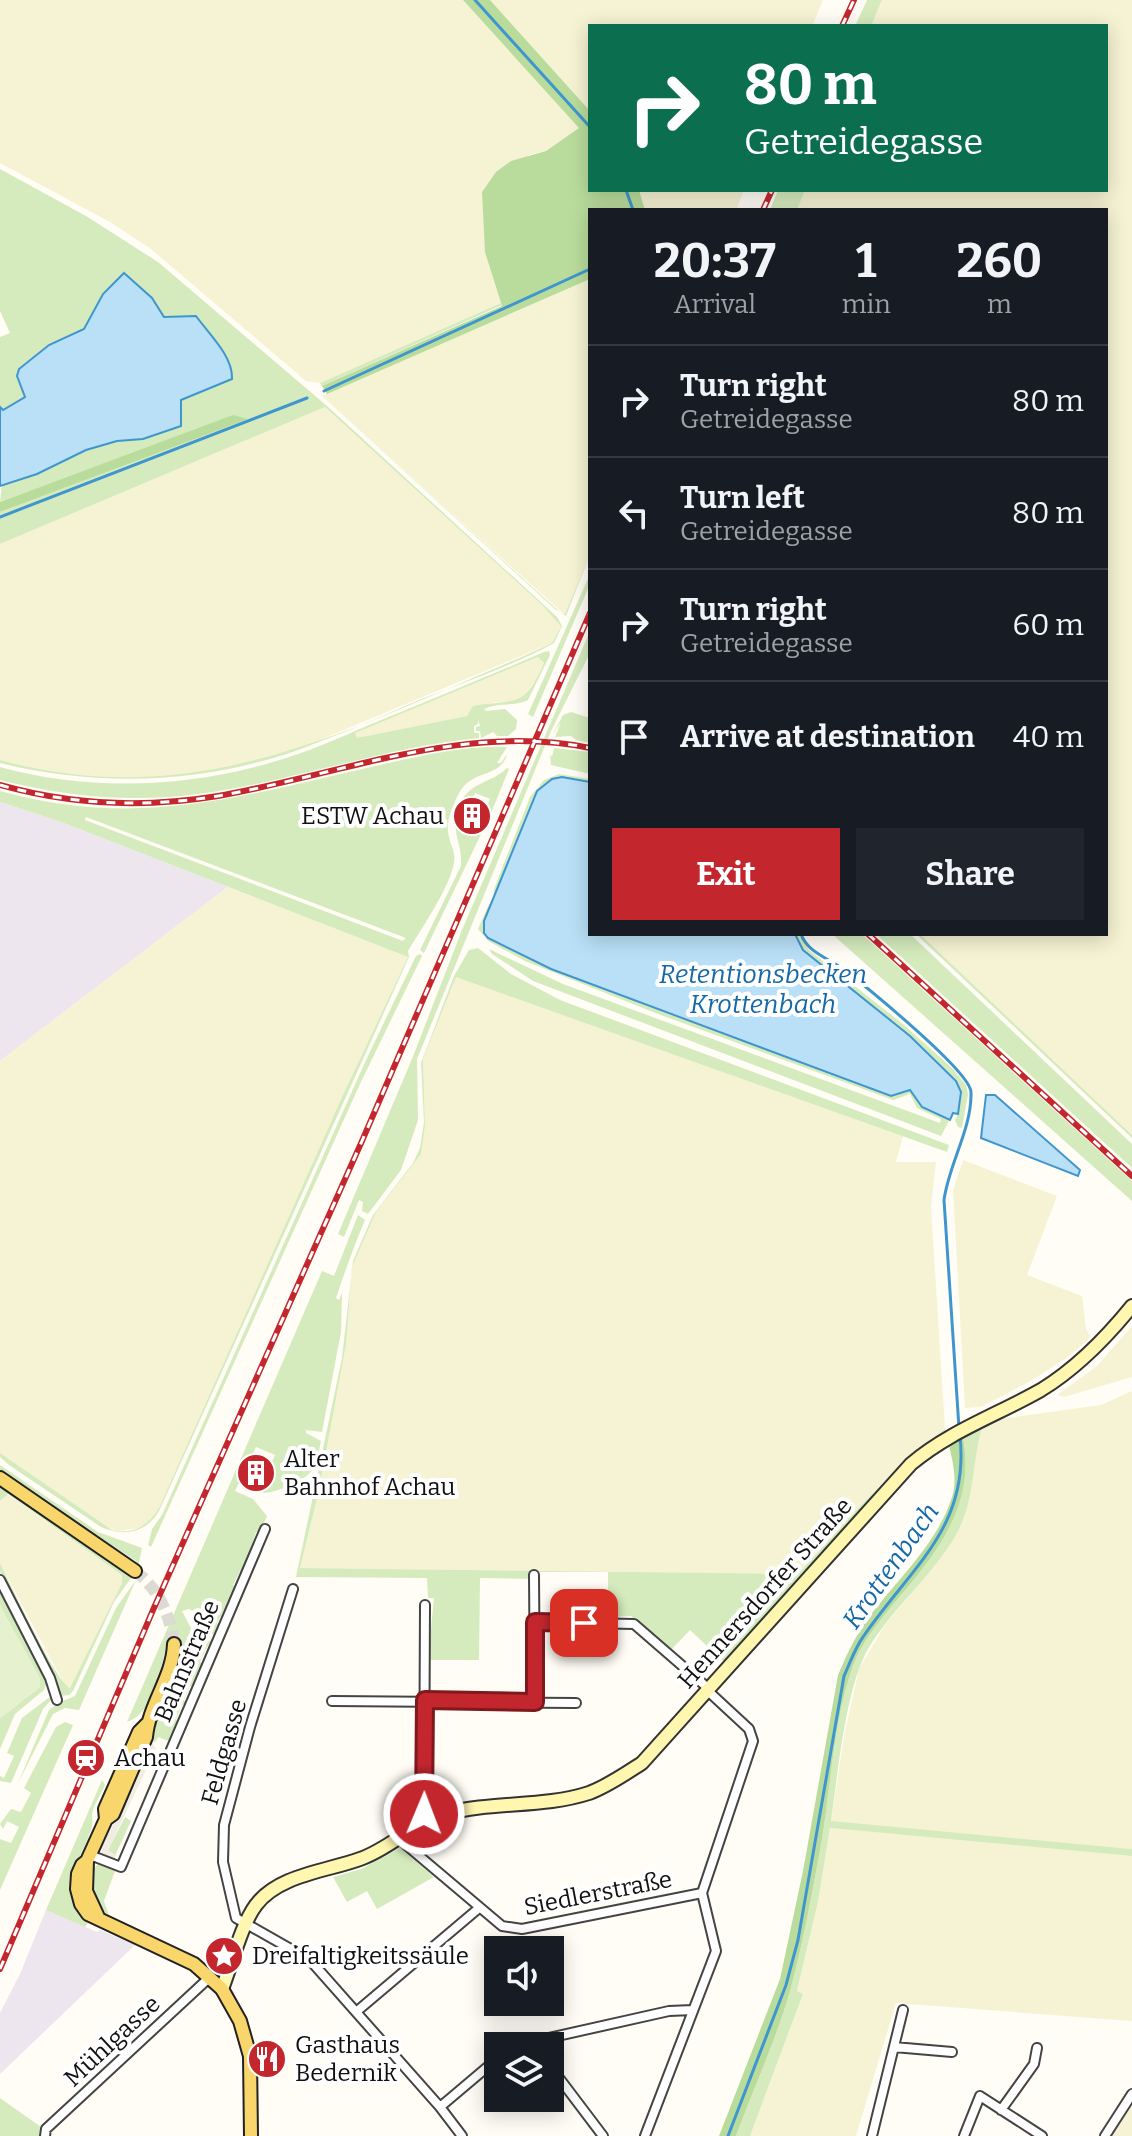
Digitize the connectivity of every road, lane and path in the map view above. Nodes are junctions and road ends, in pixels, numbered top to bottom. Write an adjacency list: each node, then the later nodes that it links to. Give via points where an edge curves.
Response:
1 (1132, 1306): 11 (street, Hennersdorfer Straße, via 1103,1341 1043,1388 965,1427 911,1464)
2 (0, 1478): 4 (main road)
3 (265, 1529): 19 (street, Bahnstraße, via 121,1867)
4 (135, 1571)
5 (534, 1575): 9 (street)
6 (0, 1580): 12 (street)
7 (293, 1589): 22 (street, Feldgasse, via 224,1825 226,1878 236,1918)
8 (425, 1605): 13 (street)
9 (535, 1622): 11 (street, via 634,1624); 15 (street)
10 (174, 1644): 19 (main road, via 146,1737)
11 (708, 1690): 17 (street, Hennersdorfer Straße, via 642,1763 614,1781 567,1798 473,1807); 20 (street, Siedlerstraße, via 749,1729 753,1741)
12 (57, 1700)
13 (425, 1700): 14 (street); 15 (street); 17 (street)
14 (332, 1701)
15 (535, 1702): 16 (street)
16 (576, 1703)
17 (427, 1821): 18 (street, Hennersdorfer Straße)
18 (399, 1839): 21 (street, Siedlerstraße); 22 (street, Hennersdorfer Straße, via 363,1858 268,1892)
19 (89, 1858): 23 (main road, via 86,1891 98,1917 186,1959)
20 (702, 1893): 21 (street, Siedlerstraße, via 522,1929 502,1926); 25 (street, via 716,1951)
21 (479, 1908): 27 (street)
22 (247, 1923): 24 (street, Hennersdorfer Straße); 27 (street, via 310,1960)
23 (210, 1977): 24 (main road); 37 (street, Mühlgasse, via 46,2129)
24 (222, 1989): 38 (main road, via 240,2021 250,2056)
25 (693, 2010): 28 (street); 41 (street)
26 (903, 2010): 29 (street)
27 (356, 2012): 35 (street)
28 (564, 2036)
29 (894, 2047): 31 (street); 42 (street)
30 (1037, 2048): 36 (street, via 1034,2064)
31 (952, 2052)
32 (484, 2070): 35 (street)
33 (564, 2084): 40 (street)
34 (1132, 2094): 45 (street)
35 (440, 2107): 39 (street)
36 (1001, 2110): 43 (street, via 980,2096); 44 (street)
37 (45, 2136)
38 (251, 2136)
39 (462, 2136)
40 (603, 2136)
41 (645, 2136)
42 (872, 2136)
43 (964, 2136)
44 (1042, 2136)
45 (1105, 2136)

